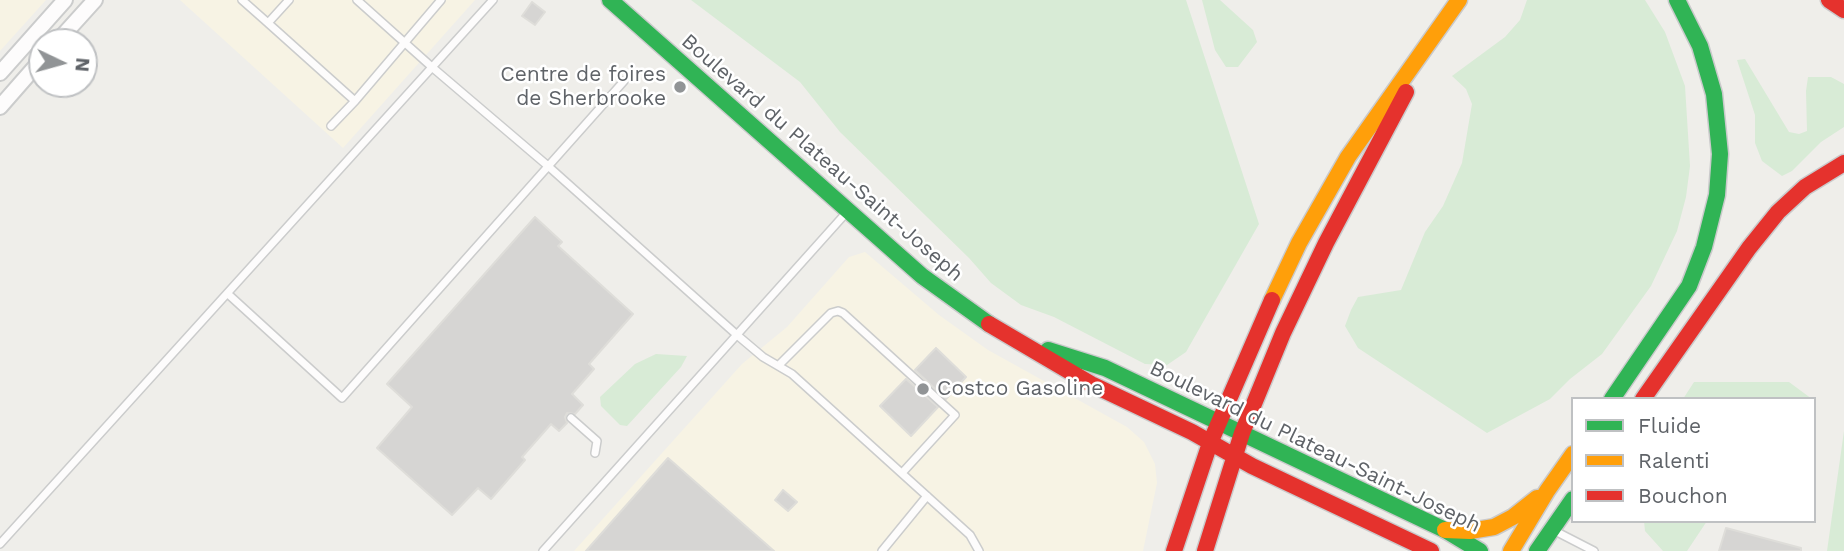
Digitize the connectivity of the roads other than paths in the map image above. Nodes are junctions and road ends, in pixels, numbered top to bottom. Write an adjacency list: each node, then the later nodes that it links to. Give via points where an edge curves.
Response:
1 (65, 0): 17 (street)
2 (95, 0): 14 (street)
3 (242, 0): 13 (lane)
4 (289, 0): 13 (lane)
5 (357, 0): 15 (lane)
6 (441, 0): 15 (lane)
7 (494, 0): 16 (lane)
8 (610, 0): 25 (main road, Boulevard du Plateau-Saint-Joseph)
9 (1677, 0): 30 (main road, via 1700,46 1714,94 1720,153 1717,195 1689,286)
10 (1829, 0): 12 (main road)
11 (1455, 6): 33 (main road, via 1348,157 1316,211); 34 (main road, via 1326,243)
12 (1844, 10)
13 (268, 23): 20 (lane)
14 (70, 28)
15 (404, 43): 16 (lane); 20 (lane)
16 (433, 68): 24 (lane); 26 (lane)
17 (0, 73)
18 (28, 76): 21 (street)
19 (624, 80): 24 (lane)
20 (355, 101): 22 (lane)
21 (0, 107)
22 (331, 126)
23 (1844, 163): 31 (main road, via 1796,195 1769,222)
24 (548, 166): 26 (lane, via 342,398); 27 (lane)
25 (848, 210): 27 (lane); 28 (main road, Boulevard du Plateau-Saint-Joseph, via 952,300)
26 (228, 294): 46 (lane)
27 (737, 335): 29 (lane); 47 (lane)
28 (1014, 339): 33 (main road, Boulevard du Plateau-Saint-Joseph, via 1105,368); 35 (main road, Boulevard du Plateau-Saint-Joseph, via 1091,384)
29 (779, 365): 39 (lane); 39 (lane, via 831,313 843,313 955,415)
30 (1613, 397)
31 (1644, 397)
32 (571, 418): 36 (lane, via 597,441)
33 (1219, 422): 34 (main road, Boulevard du Plateau-Saint-Joseph); 35 (main road)
34 (1242, 433): 37 (main road); 44 (main road, Boulevard du Plateau-Saint-Joseph)
35 (1210, 443): 37 (main road, Boulevard du Plateau-Saint-Joseph); 50 (main road)
36 (595, 453)
37 (1234, 456): 51 (main road); 52 (main road, Boulevard du Plateau-Saint-Joseph)
38 (1571, 457): 40 (main road)
39 (902, 473): 41 (lane)
40 (1547, 491): 44 (main road, via 1493,527); 54 (main road)
41 (927, 496): 48 (lane); 49 (lane, via 974,539)
42 (1571, 502): 43 (main road)
43 (1552, 529): 45 (lane); 55 (main road)
44 (1445, 530): 53 (main road, Boulevard du Plateau-Saint-Joseph)
45 (1578, 543): 56 (lane); 57 (lane)
46 (0, 544)
47 (543, 551)
48 (881, 551)
49 (979, 551)
50 (1174, 551)
51 (1205, 551)
52 (1431, 551)
53 (1480, 551)
54 (1511, 551)
55 (1537, 551)
56 (1573, 551)
57 (1594, 551)

